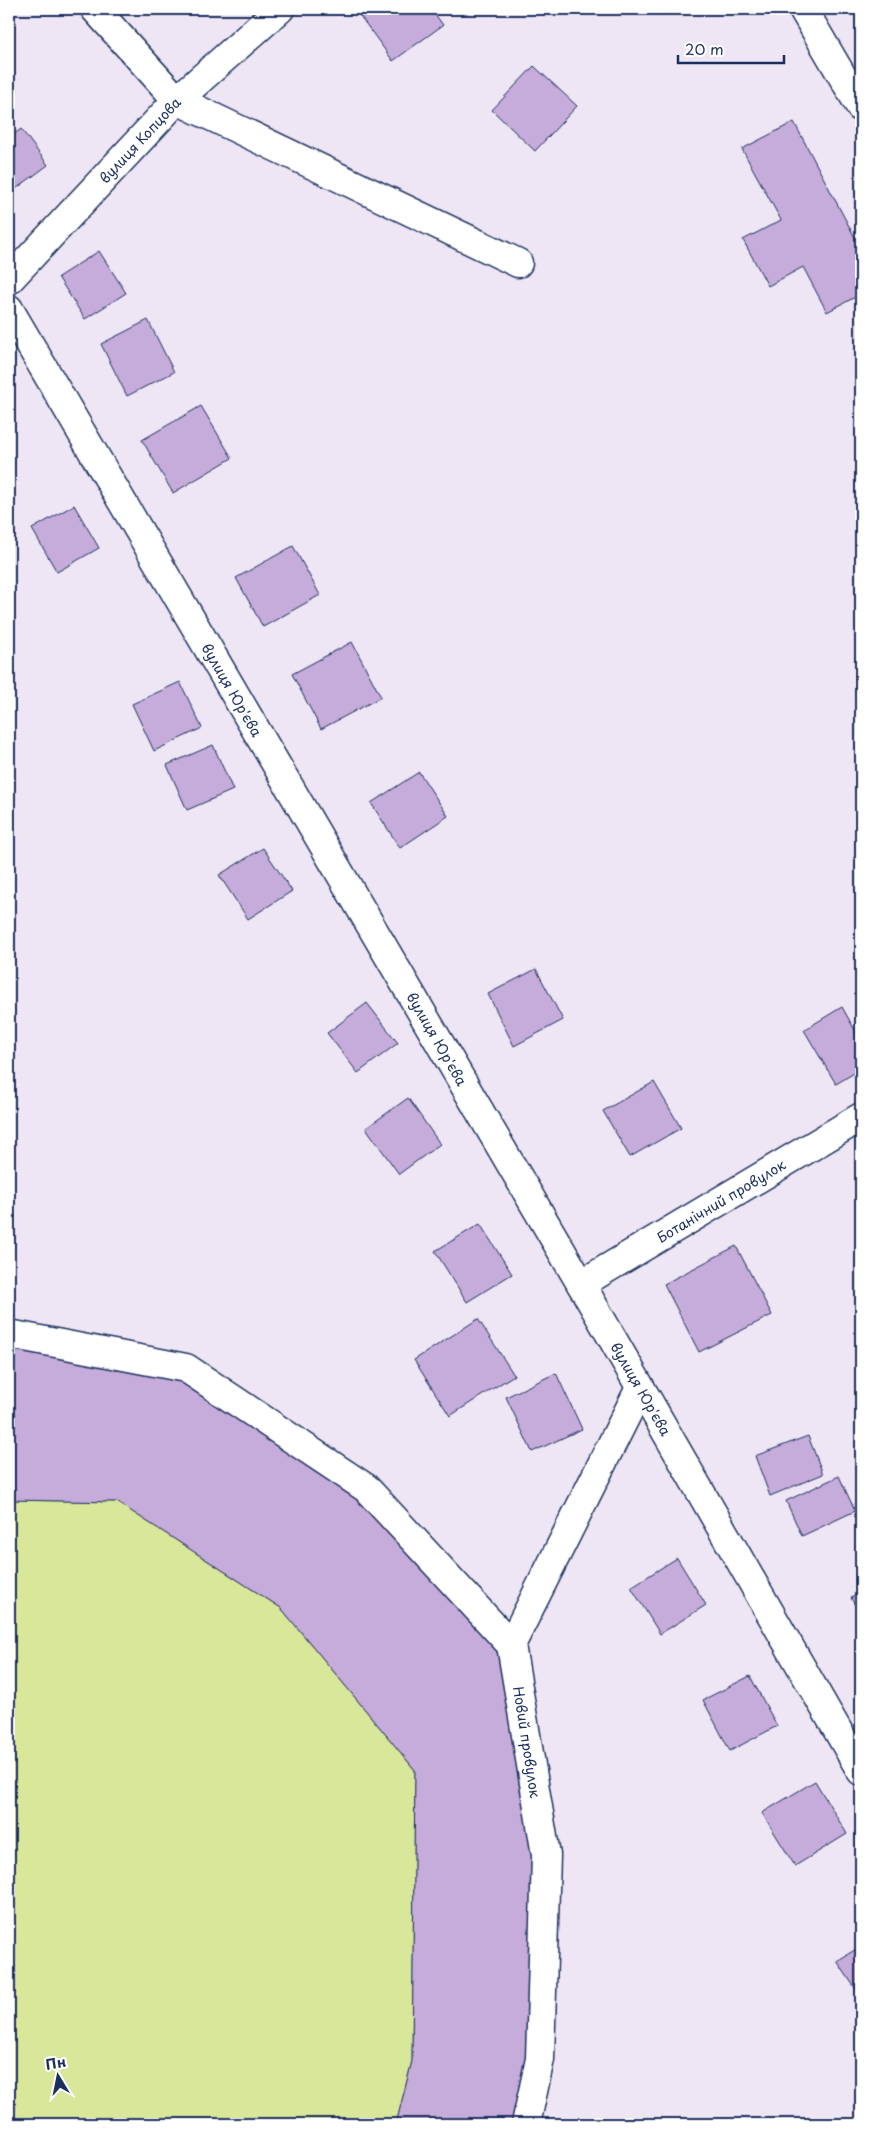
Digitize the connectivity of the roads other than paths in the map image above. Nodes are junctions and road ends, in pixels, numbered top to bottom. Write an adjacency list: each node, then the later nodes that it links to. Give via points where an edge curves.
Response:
1 (95, 9): 4 (street)
2 (280, 9): 4 (street, вулиця Копцова)
3 (803, 9): 5 (street)
4 (177, 100): 6 (street); 7 (street, вулиця Копцова)
5 (861, 108)
6 (518, 263)
7 (9, 280)
8 (9, 309): 10 (street, вулиця Юр'єва)
9 (861, 1117): 10 (street, Ботанічний провулок)
10 (581, 1284): 12 (street, вулиця Юр'єва)
11 (9, 1334): 13 (street, via 186,1368 366,1488)
12 (640, 1388): 13 (street); 14 (street, вулиця Юр'єва)
13 (511, 1645): 15 (street, Новий провулок, via 546,1855 540,2059)
14 (861, 1771)
15 (526, 2124)

